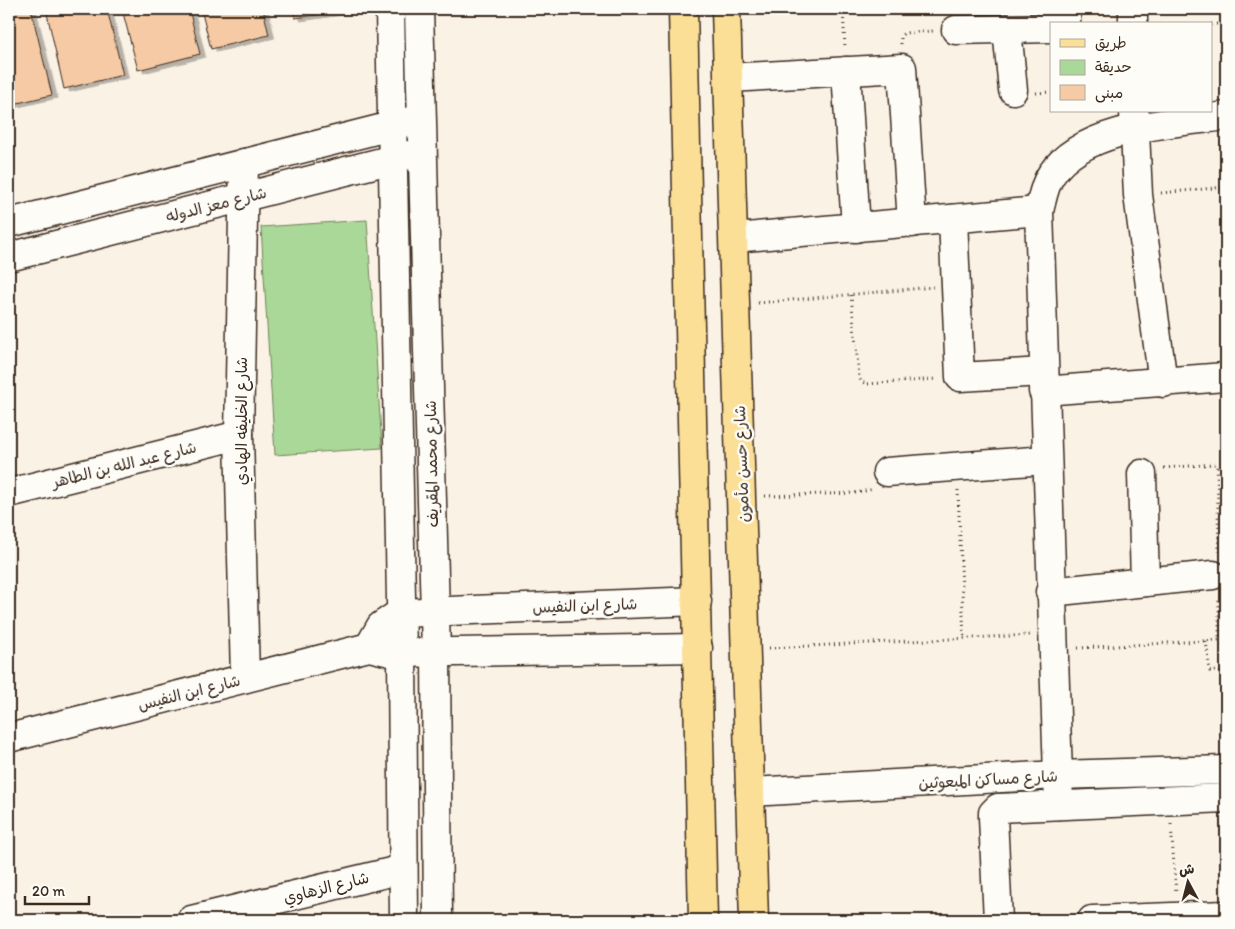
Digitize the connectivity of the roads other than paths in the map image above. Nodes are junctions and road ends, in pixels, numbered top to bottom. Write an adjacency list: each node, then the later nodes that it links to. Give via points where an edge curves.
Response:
1 (390, 9): 18 (street, شارع محمد المقريف)
2 (419, 9): 16 (street, شارع محمد المقريف)
3 (683, 9): 41 (main road)
4 (726, 9): 13 (main road, شارع حسن مأمون)
5 (1066, 9): 7 (street)
6 (1133, 9): 8 (street)
7 (1066, 22)
8 (1133, 22)
9 (1050, 28): 10 (street)
10 (1007, 29): 11 (street); 14 (street)
11 (956, 30)
12 (846, 71): 13 (street); 26 (street, via 902,68); 27 (street)
13 (729, 78): 28 (main road, شارع حسن مأمون)
14 (1013, 90)
15 (1226, 116): 17 (street)
16 (422, 118): 18 (street, شارع معز الدوله); 19 (street, شارع محمد المقريف)
17 (1134, 119): 23 (street, via 1064,161 1050,175); 32 (street, via 1138,195)
18 (394, 125): 20 (street, شارع محمد المقريف); 21 (street, شارع معز الدوله)
19 (423, 151): 20 (street, شارع معز الدوله); 42 (street, شارع محمد المقريف)
20 (394, 159): 22 (street, شارع معز الدوله); 43 (street, شارع محمد المقريف)
21 (244, 163): 22 (street, شارع الخليفه الهادي); 25 (street, شارع معز الدوله)
22 (242, 198): 29 (street, شارع معز الدوله); 33 (street, شارع الخليفه الهادي)
23 (1039, 211): 24 (street); 31 (street)
24 (953, 219): 26 (street); 31 (street, via 960,377)
25 (9, 223)
26 (912, 223): 27 (street)
27 (856, 228): 28 (street)
28 (734, 238): 52 (main road, شارع حسن مأمون)
29 (9, 257)
30 (1225, 377): 32 (street)
31 (1043, 382): 32 (street); 34 (street)
32 (1163, 383)
33 (239, 435): 37 (street, شارع عبد الله بن الطاهر); 48 (street, شارع الخليفه الهادي)
34 (1046, 460): 35 (street); 40 (street)
35 (887, 472)
36 (1142, 474): 39 (street)
37 (9, 493)
38 (1216, 572): 39 (street)
39 (1145, 582): 40 (street)
40 (1050, 592): 51 (street)
41 (698, 601): 42 (street, شارع ابن النفيس); 45 (main road)
42 (434, 612): 43 (street, شارع ابن النفيس); 47 (street, شارع محمد المقريف)
43 (400, 613): 44 (street, via 380,626); 46 (street, شارع محمد المقريف)
44 (369, 647): 46 (street, شارع ابن النفيس); 48 (street, شارع ابن النفيس)
45 (698, 648): 47 (street, شارع ابن النفيس); 62 (main road)
46 (402, 653): 47 (street, شارع ابن النفيس); 56 (street, شارع محمد المقريف)
47 (436, 653): 55 (street, شارع محمد المقريف)
48 (246, 678): 49 (street, شارع ابن النفيس)
49 (9, 738)
50 (1226, 770): 51 (street, شارع مساكن المبعوثين)
51 (1058, 775): 52 (street, شارع مساكن المبعوثين); 54 (street)
52 (750, 792): 63 (main road, شارع حسن مأمون)
53 (1226, 798): 54 (street, شارع مساكن المبعوثين)
54 (1059, 805): 64 (street, شارع مساكن المبعوثين, via 998,808 993,813)
55 (436, 843): 56 (street); 57 (street, شارع محمد المقريف)
56 (403, 864): 57 (street); 59 (street, شارع الزهاوي); 60 (street, شارع محمد المقريف)
57 (436, 874): 61 (street, شارع محمد المقريف)
58 (1226, 915): 65 (street)
59 (191, 920)
60 (404, 920)
61 (438, 920)
62 (703, 920)
63 (754, 920)
64 (998, 920)
65 (1092, 920)

